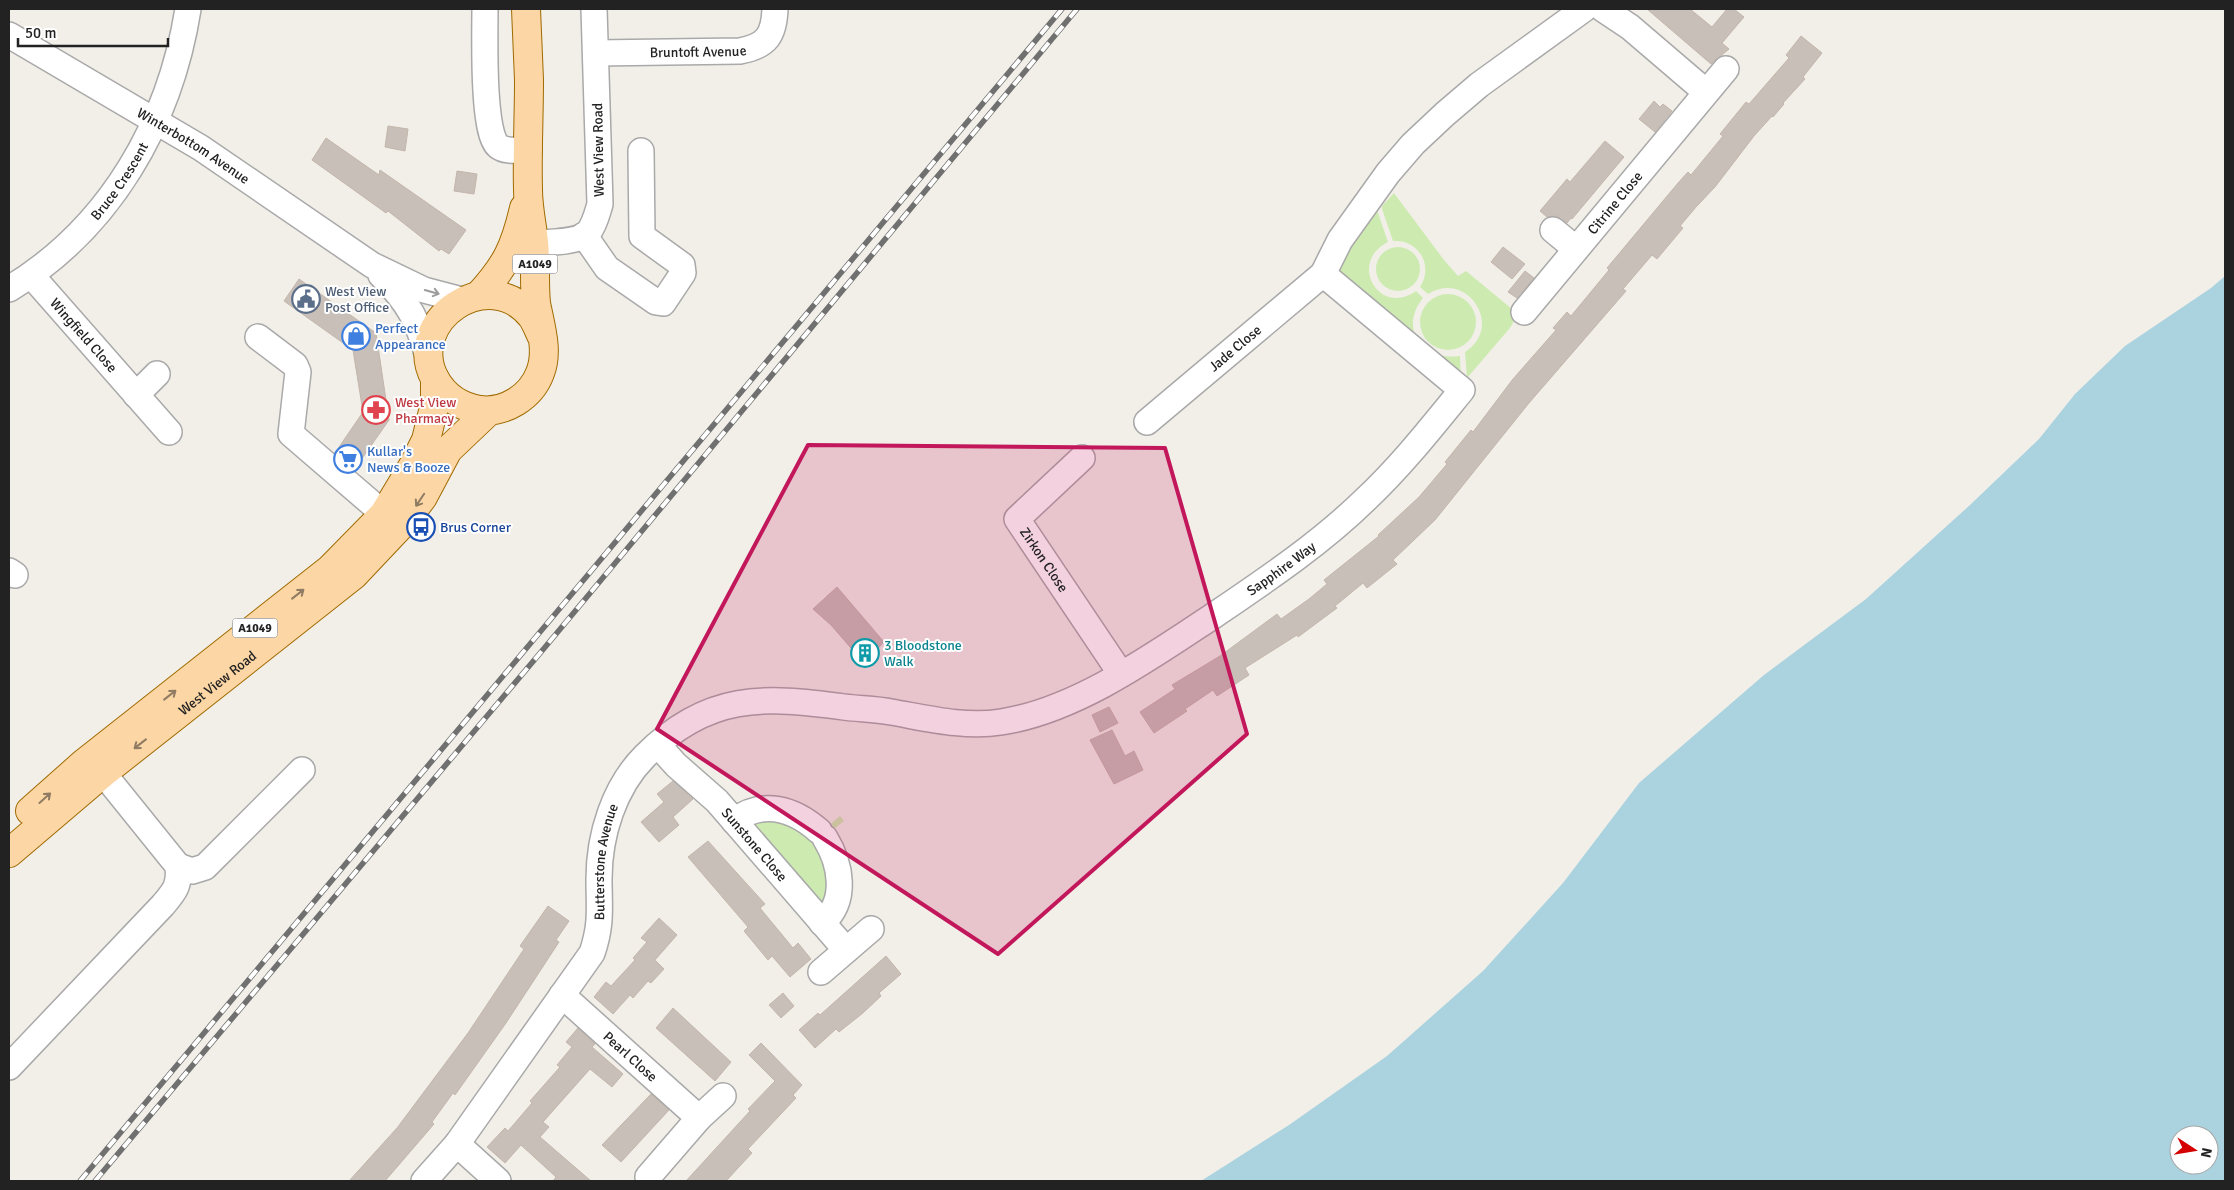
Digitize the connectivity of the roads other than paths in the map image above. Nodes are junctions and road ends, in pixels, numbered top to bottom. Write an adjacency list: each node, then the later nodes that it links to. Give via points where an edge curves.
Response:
1 (188, 9): 12 (street, Bruce Crescent, via 168,94)
2 (485, 9): 13 (street, via 491,135 497,146 504,149)
3 (526, 9): 13 (main road, West View Road / A1049)
4 (594, 9): 9 (street, West View Road)
5 (775, 9): 9 (street, Bruntoft Avenue, via 774,24 768,38 756,48)
6 (1584, 9): 20 (street, via 1479,85 1413,144 1357,215)
7 (1603, 9): 11 (street)
8 (9, 35): 12 (street, Winterbottom Avenue)
9 (596, 53): 16 (street, West View Road, via 600,204 596,220)
10 (1726, 69): 11 (street, Citrine Close)
11 (1706, 92): 18 (street, Citrine Close)
12 (156, 121): 19 (street, Winterbottom Avenue); 21 (street, Bruce Crescent, via 115,192 56,256)
13 (529, 150): 17 (main road, West View Road / A1049)
14 (641, 151): 16 (street, via 642,236 682,264 682,273 662,303 607,268)
15 (1553, 230): 18 (street)
16 (584, 236): 17 (street, via 563,241)
17 (524, 243): 23 (main road, West View Road / A1049, via 510,255 494,278); 26 (main road, West View Road / A1049)
18 (1576, 249): 24 (street, Citrine Close)
19 (372, 265): 23 (street, Winterbottom Avenue, one-way to 23, via 424,290); 27 (street, Winterbottom Avenue, via 411,309)
20 (1323, 274): 31 (street, Jade Close); 35 (street, Sapphire Way, via 1462,390 1403,461 1364,501 1317,541 1254,588)
21 (31, 275): 22 (street, Bruce Crescent); 29 (street, Wingfield Close)
22 (9, 288)
23 (470, 298): 26 (main road, West View Road, via 500,296 516,303 532,317); 27 (main road, West View Road, via 456,304 436,325 429,349)
24 (1524, 312)
25 (258, 337): 34 (street, via 295,365 298,372 291,434)
26 (542, 337): 30 (main road, West View Road, via 544,357 540,374 528,392 512,405)
27 (433, 372): 30 (main road, West View Road, via 444,392 460,404); 34 (main road, West View Road / A1049, via 435,403 426,440)
28 (157, 374): 29 (street)
29 (136, 395): 32 (street, Wingfield Close)
30 (489, 411): 39 (main road, West View Road / A1049, one-way to 39, via 448,450 406,521 354,575)
31 (1147, 422)
32 (169, 432)
33 (1082, 458): 35 (street, Zirkon Close, via 1017,518)
34 (384, 514): 41 (main road, West View Road / A1049, one-way to 34, via 84,763 330,569)
35 (1121, 674): 36 (street, Sapphire Way, via 1062,705 1000,722 952,722)
36 (888, 711): 37 (street, Butterstone Avenue, via 786,700 752,700 715,709 684,724)
37 (658, 745): 40 (street, Sunstone Close); 48 (street, Butterstone Avenue, via 644,756 626,781 610,813 601,844 599,933 592,953)
38 (302, 770): 43 (street, via 205,867 192,871)
39 (103, 773): 42 (main road, West View Road / A1049); 43 (street)
40 (734, 821): 44 (street, Sunstone Close); 44 (street, via 759,809 786,810 806,819 822,835 834,852 840,876 837,903 830,917)
41 (9, 830)
42 (9, 853)
43 (178, 866): 49 (street, via 180,879 174,891)
44 (822, 923): 46 (street, Sunstone Close)
45 (871, 929): 46 (street)
46 (846, 950): 47 (street)
47 (821, 972)
48 (562, 995): 51 (street, Pearl Close); 52 (street, Butterstone Avenue)
49 (9, 1067)
50 (723, 1096): 51 (street)
51 (699, 1118): 53 (street)
52 (457, 1144): 54 (street, Butterstone Avenue); 55 (street)
53 (648, 1177)
54 (424, 1181)
55 (498, 1181)

